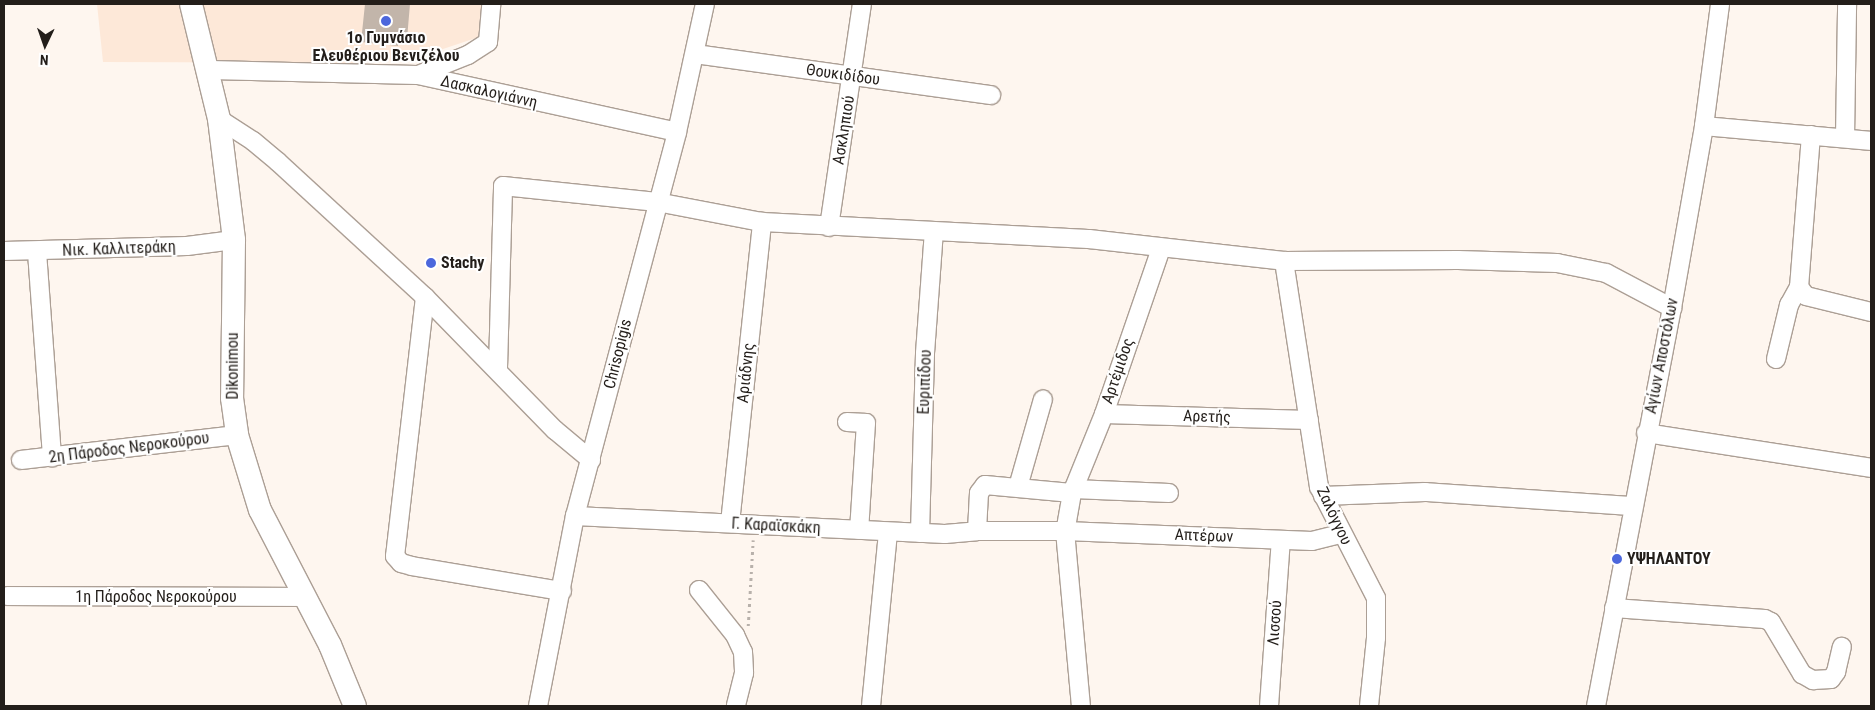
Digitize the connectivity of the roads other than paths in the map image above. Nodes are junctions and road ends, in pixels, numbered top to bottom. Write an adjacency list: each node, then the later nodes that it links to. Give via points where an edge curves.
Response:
1 (191, 4): 8 (main road, Dikonimou)
2 (491, 4): 9 (street, via 488,42 468,55)
3 (705, 4): 7 (street, Chrisopigis)
4 (862, 4): 10 (street, Ασκληπιού)
5 (1720, 4): 13 (street, Αγίων Αποστόλων)
6 (1847, 4): 16 (street)
7 (695, 54): 10 (street, Θουκιδίδου); 14 (street, Chrisopigis)
8 (209, 70): 9 (street, Δασκαλογιάννη); 12 (main road, Dikonimou)
9 (418, 75): 14 (street, Δασκαλογιάννη)
10 (852, 77): 11 (street, Θουκιδίδου); 20 (street, Ασκληπιού)
11 (991, 95)
12 (219, 119): 22 (main road, Dikonimou); 28 (street, via 278,162)
13 (1704, 126): 15 (street); 29 (street, Αγίων Αποστόλων)
14 (678, 132): 18 (street, Chrisopigis)
15 (1811, 135): 16 (street); 27 (street)
16 (1845, 138): 17 (street)
17 (1871, 141)
18 (657, 202): 19 (street); 32 (street, via 503,186); 41 (street, Chrisopigis)
19 (762, 222): 20 (street); 49 (street, Αριάδνης)
20 (829, 227): 21 (street)
21 (934, 231): 23 (street, via 1089,240); 54 (street, Ευριπίδου)
22 (234, 240): 25 (street, Νικ. Καλλιτεράκη, via 187,246); 38 (main road, Dikonimou, via 232,398)
23 (1161, 248): 26 (street); 34 (street, Αρτέμιδος)
24 (4, 252): 25 (street, Νικ. Καλλιτεράκη)
25 (38, 252): 39 (street)
26 (1284, 261): 29 (street, via 1557,263 1606,274); 35 (street, Ζαλόγγου)
27 (1799, 287): 30 (street, via 1806,296); 31 (street, via 1790,305)
28 (425, 297): 32 (street); 58 (street, via 395,556 401,563 412,566)
29 (1672, 308): 37 (street, Αγίων Αποστόλων)
30 (1871, 312)
31 (1776, 359)
32 (498, 368): 41 (street, via 555,430)
33 (1043, 399): 43 (street)
34 (1104, 414): 35 (street, Αρετής); 44 (street, Αρτέμιδος)
35 (1309, 420): 46 (street, Ζαλόγγου)
36 (847, 422): 50 (street, via 866,423)
37 (1646, 433): 42 (street); 47 (street, Αγίων Αποστόλων)
38 (237, 435): 39 (street, 2η Πάροδος Νεροκούρου); 60 (main road, Dikonimou, via 260,510)
39 (52, 457): 40 (street, 2η Πάροδος Νεροκούρου)
40 (21, 460)
41 (591, 460): 48 (street, Chrisopigis)
42 (1871, 468)
43 (1018, 487): 44 (street); 51 (street, via 990,484 981,488)
44 (1073, 491): 45 (street); 52 (street)
45 (1169, 493)
46 (1323, 496): 47 (street, via 1425,492); 55 (street, Ζαλόγγου)
47 (1633, 506): 61 (street, Αγίων Αποστόλων)
48 (575, 516): 49 (street, Γ. Καραϊσκάκη); 58 (street, Chrisopigis)
49 (730, 523): 50 (street, Γ. Καραϊσκάκη)
50 (859, 530): 53 (street, Γ. Καραϊσκάκη)
51 (977, 531): 52 (street, Γ. Καραϊσκάκη); 54 (street, Γ. Καραϊσκάκη)
52 (1066, 531): 56 (street, Απτέρων); 67 (street)
53 (888, 532): 54 (street, Γ. Καραϊσκάκη); 66 (street)
54 (920, 533)
55 (1341, 534): 56 (street, Απτέρων, via 1312,541); 69 (street, Ζαλόγγου, via 1376,598 1376,638)
56 (1281, 540): 68 (street, Λισσού)
57 (699, 590): 65 (street, via 735,635 743,652 744,673)
58 (562, 591): 64 (street, Chrisopigis)
59 (7, 596): 60 (street, 1η Πάροδος Νεροκούρου)
60 (305, 597): 63 (main road, Dikonimou, via 330,644)
61 (1614, 608): 62 (street, via 1765,618 1771,622 1802,674 1813,680 1831,679); 70 (street, Αγίων Αποστόλων)
62 (1842, 647)
63 (355, 706)
64 (538, 706)
65 (736, 706)
66 (871, 706)
67 (1082, 706)
68 (1269, 706)
69 (1368, 706)
70 (1596, 706)

